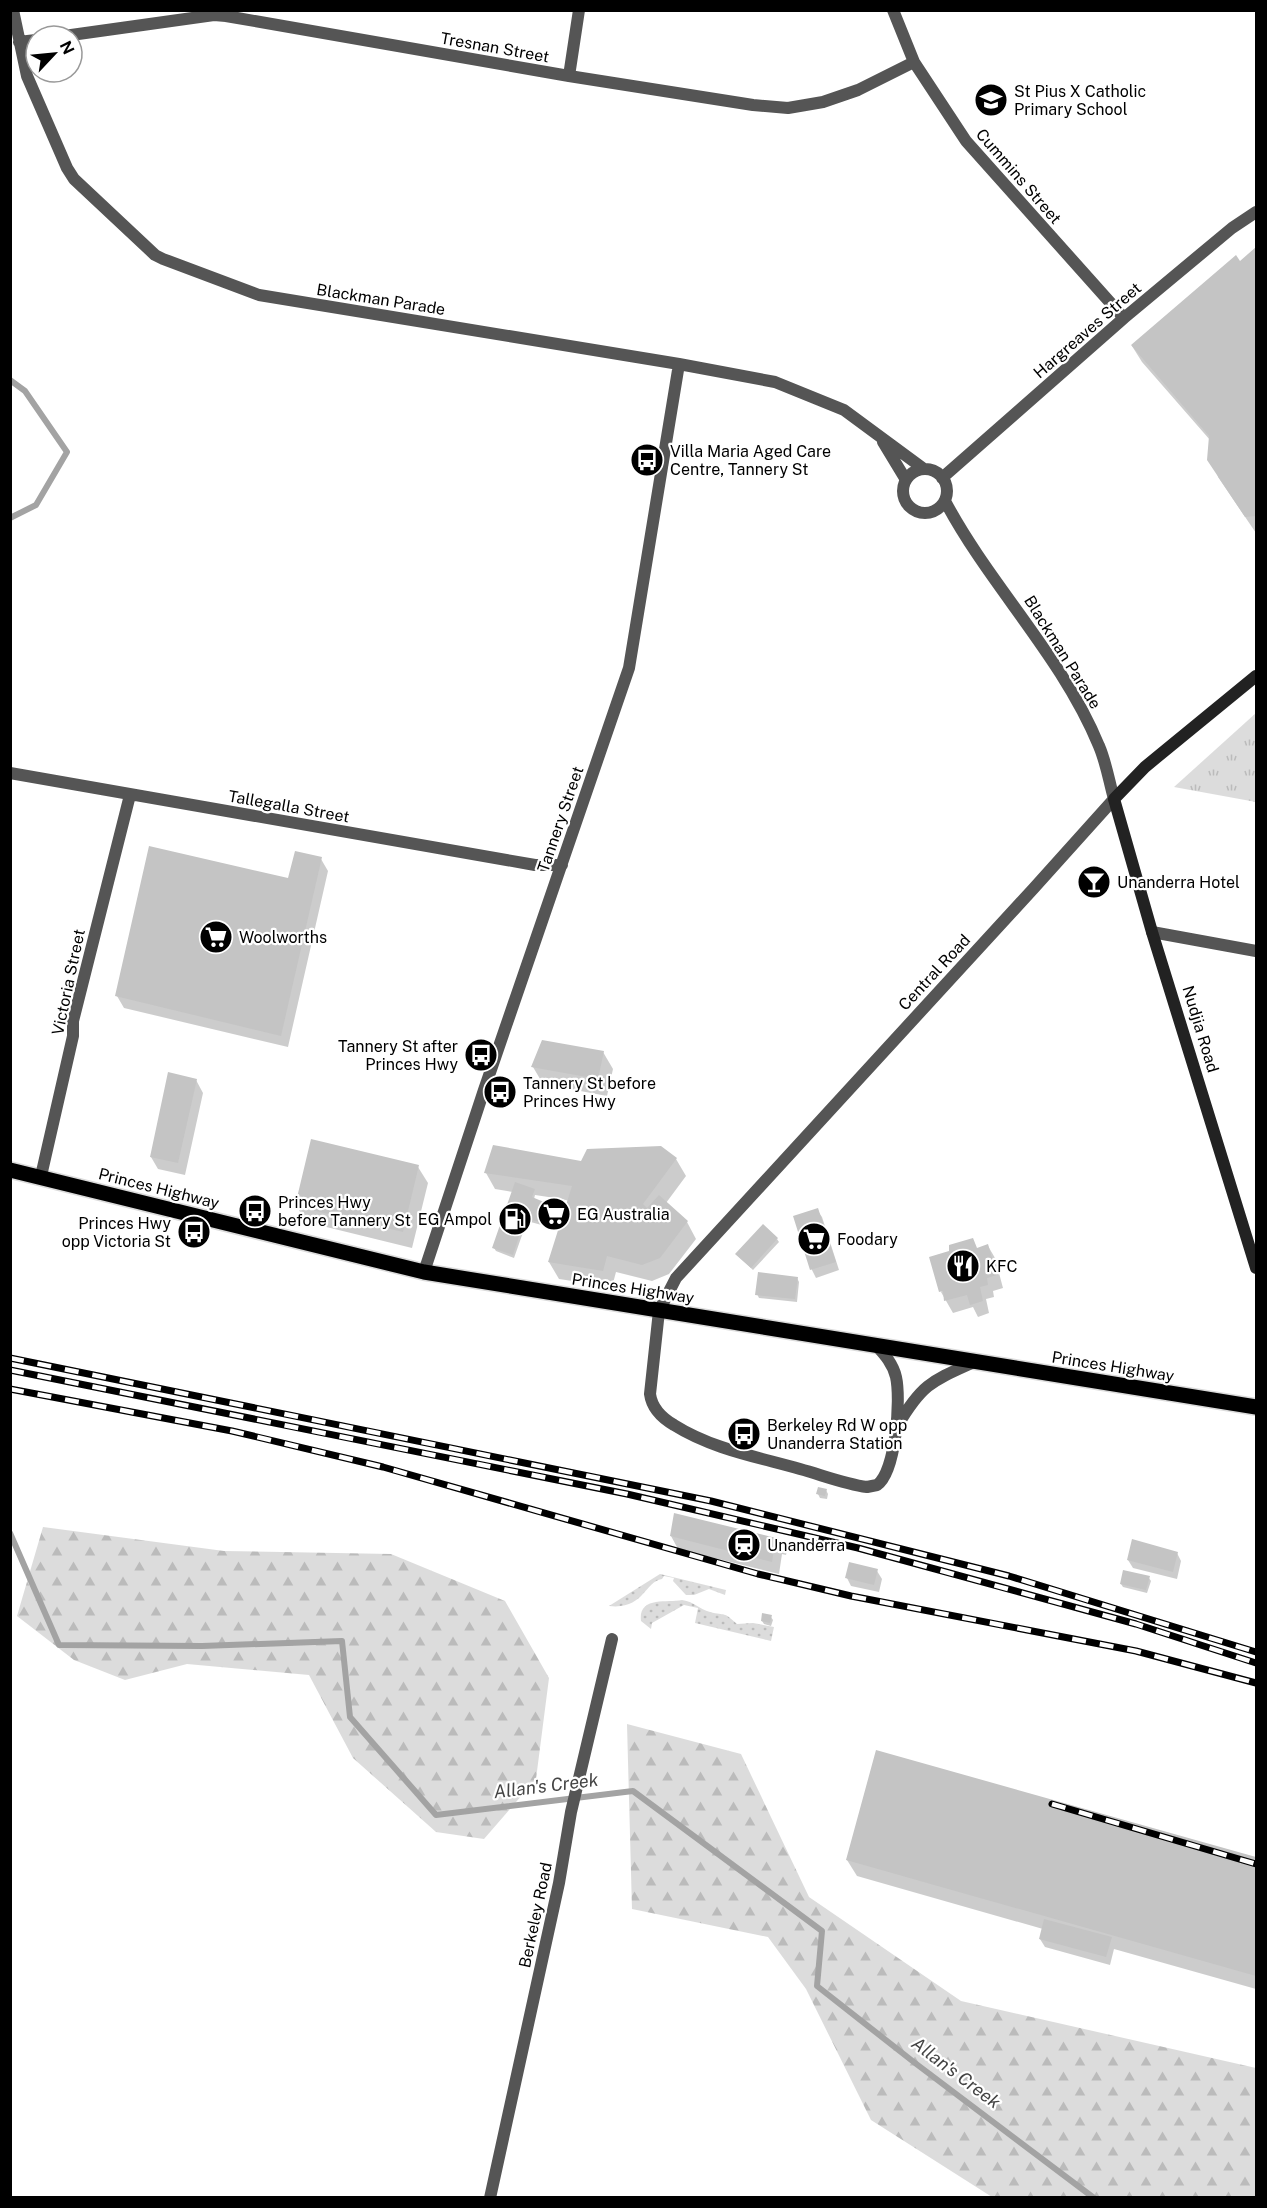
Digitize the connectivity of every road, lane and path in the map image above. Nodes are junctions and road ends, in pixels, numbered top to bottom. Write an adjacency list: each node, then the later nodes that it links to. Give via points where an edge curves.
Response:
1 (13, 10): 6 (street, Blackman Parade)
2 (579, 10): 8 (street)
3 (893, 10): 7 (street, Cummins Street)
4 (84, 33): 8 (street, Tresnan Street, via 214,15)
5 (24, 41): 6 (street)
6 (19, 42): 11 (street, Blackman Parade, via 27,76 74,179 163,259 259,295)
7 (914, 62): 8 (street, Tresnan Street, via 858,90 788,108); 10 (street, Cummins Street, via 966,141)
8 (569, 76)
9 (1257, 212): 10 (street, Hargreaves Street)
10 (1124, 318): 14 (street, Hargreaves Street)
11 (679, 364): 12 (street, Blackman Parade, via 775,382 844,410); 23 (street, Tannery Street, via 629,668)
12 (881, 438): 13 (street, Blackman Parade); 15 (street, Blackman Parade)
13 (924, 469): 14 (street); 15 (street)
14 (942, 478): 16 (street, via 947,489)
15 (906, 480): 17 (street, via 906,503 921,513)
16 (945, 501): 17 (street); 18 (street, Blackman Parade)
17 (933, 512): 18 (street, Blackman Parade)
18 (962, 534): 22 (street, Blackman Parade, via 1027,622 1079,705 1099,746)
19 (1257, 676): 22 (main road, Central Road, via 1145,766)
20 (10, 773): 21 (street, Tallegalla Street)
21 (130, 795): 23 (street, Tallegalla Street, via 535,865); 27 (street, Victoria Street, via 73,1021 74,1036)
22 (1114, 799): 24 (main road, Nudjia Road); 30 (street, Central Road, via 676,1278)
23 (562, 865): 29 (street, Tannery Street)
24 (1152, 932): 25 (street); 28 (main road, Nudjia Road)
25 (1257, 951)
26 (10, 1170): 27 (main road, Princes Highway)
27 (41, 1176): 29 (main road, Princes Highway)
28 (1257, 1268)
29 (424, 1272): 30 (main road, Princes Highway)
30 (658, 1311): 31 (main road, Princes Highway); 34 (street, via 651,1400 668,1421 702,1440 872,1487 886,1474)
31 (876, 1346): 32 (main road, Princes Highway); 34 (street, via 891,1364 896,1378)
32 (974, 1362): 33 (main road, Princes Highway); 34 (street, via 927,1386)
33 (1257, 1407)
34 (897, 1426)
35 (612, 1638): 36 (street, Berkeley Road, via 577,1782 559,1883)
36 (490, 2198)

